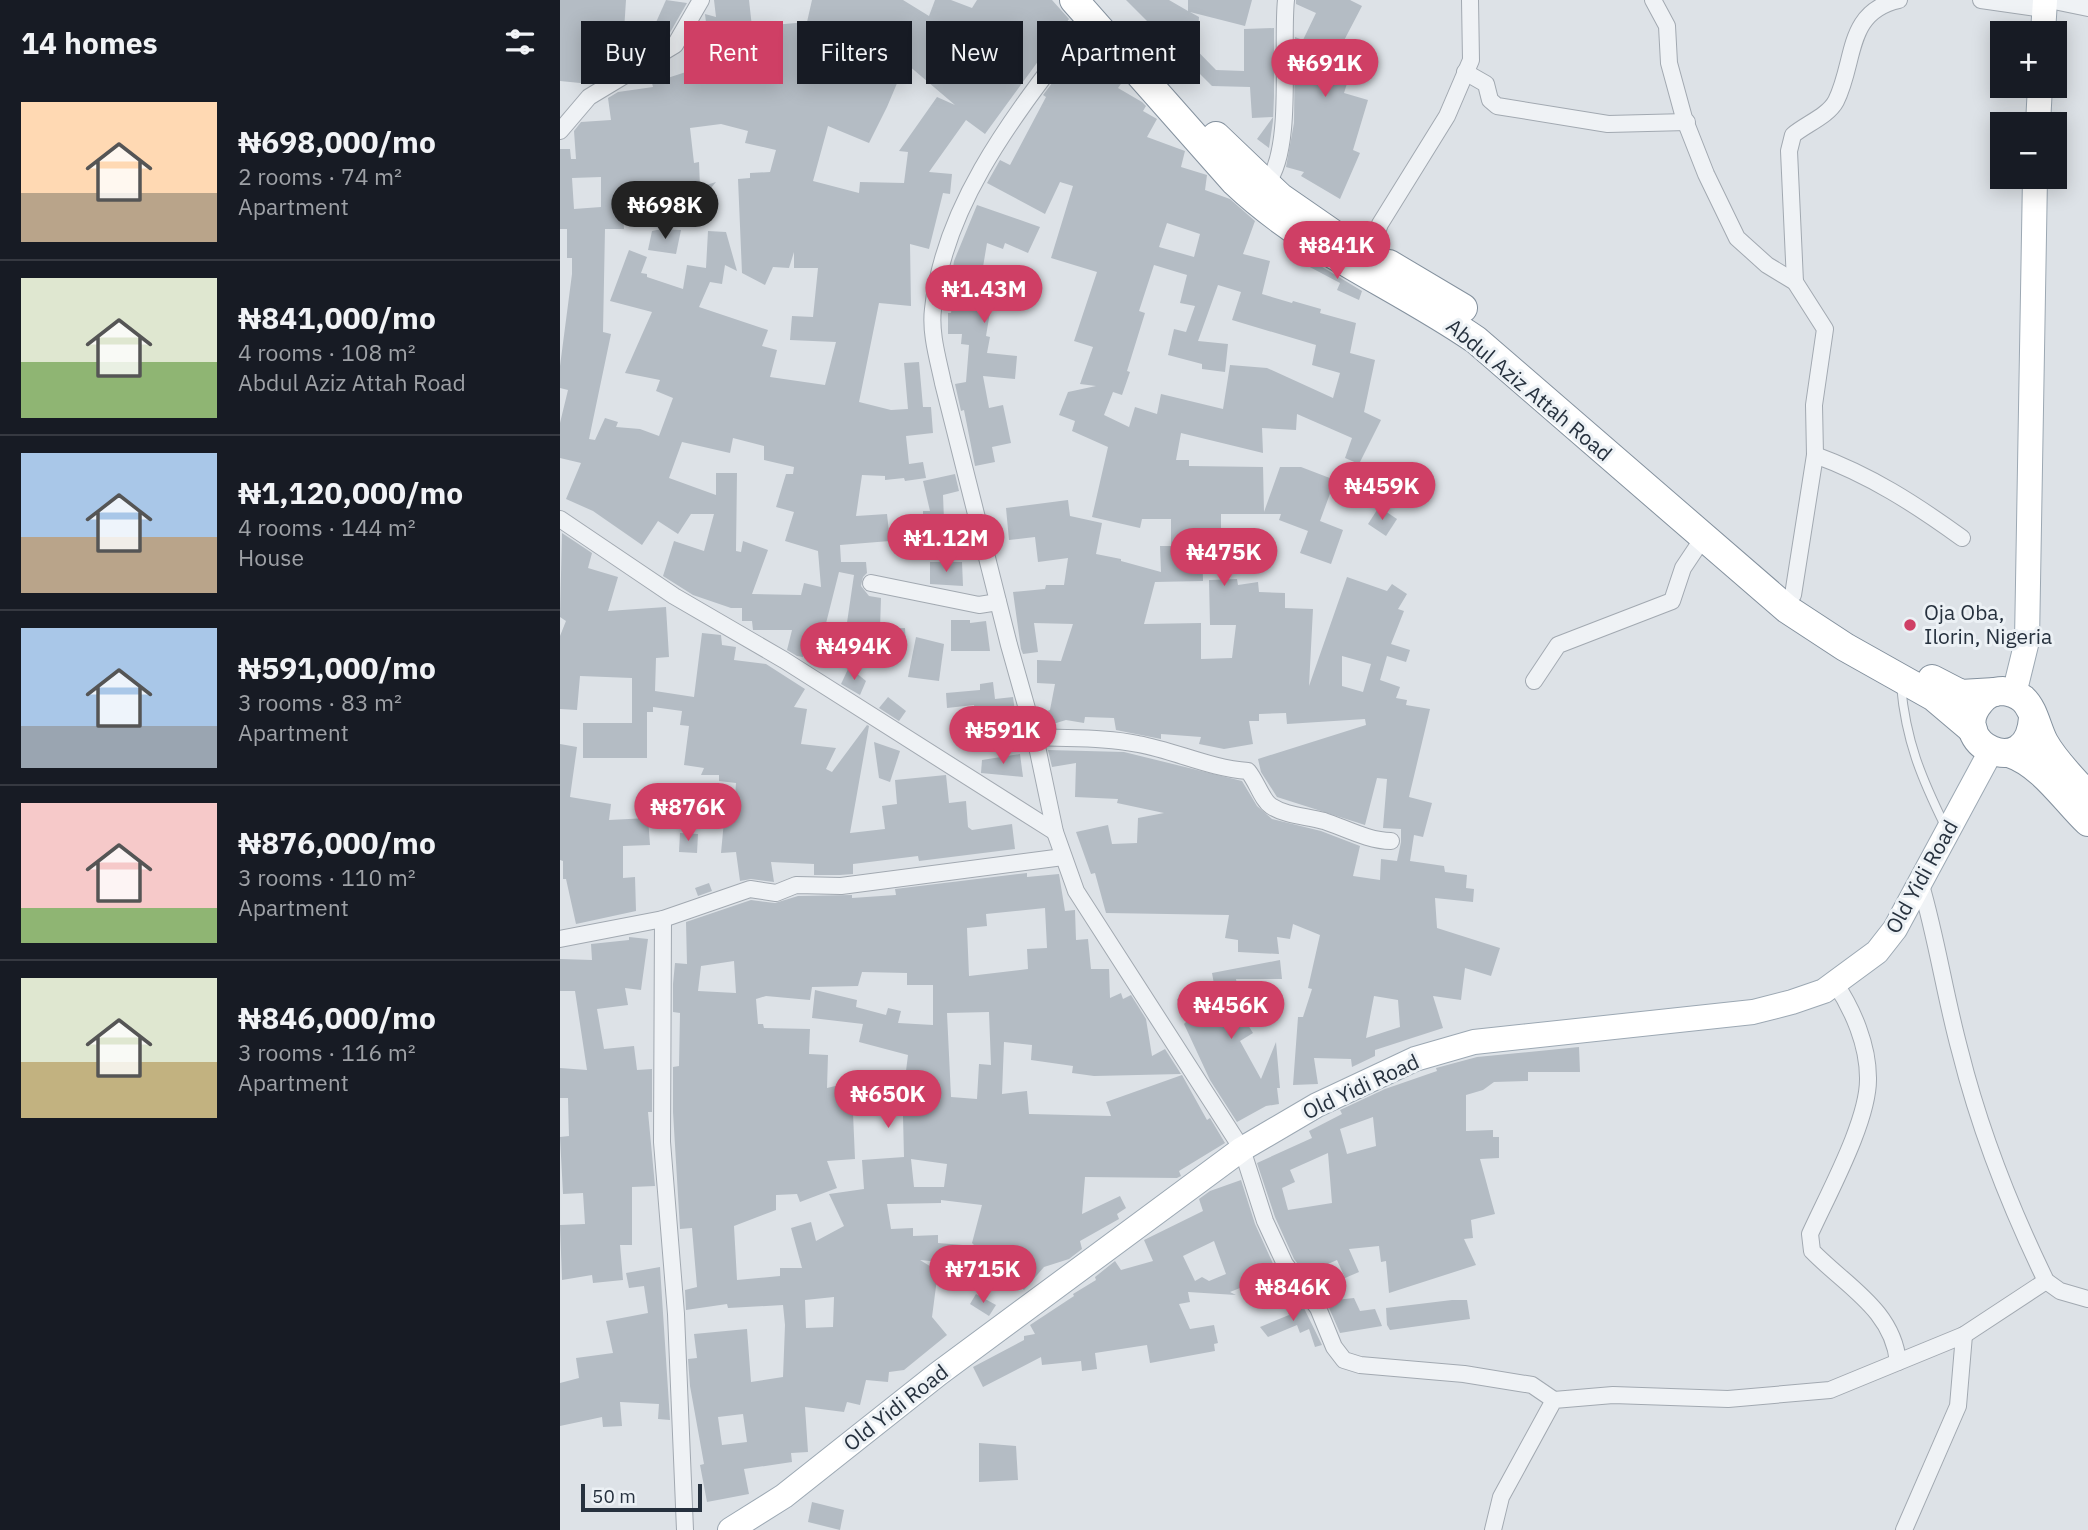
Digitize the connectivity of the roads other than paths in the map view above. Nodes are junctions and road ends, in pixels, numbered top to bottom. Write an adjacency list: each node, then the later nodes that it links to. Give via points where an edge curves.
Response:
1 (701, 0): 12 (street, via 676,45 589,97)
2 (1286, 0): 13 (street, via 1281,144 1275,173)
3 (1470, 0): 10 (street, via 1471,60)
4 (1653, 0): 11 (street, via 1667,26 1668,63)
5 (1899, 0): 16 (street, via 1874,8 1863,19 1836,102 1793,135 1789,151)
6 (1981, 0): 9 (street)
7 (1086, 6): 13 (highway, Abdul Aziz Attah Road); 15 (highway, Abdul Aziz Attah Road, via 1259,205 1307,240); 23 (street, via 1000,137 960,212 942,259 932,311 935,350)
8 (2088, 8): 9 (street)
9 (2045, 11)
10 (1465, 72): 11 (street, via 1486,84 1490,100 1497,106 1608,124); 15 (street, via 1447,116 1380,224)
11 (1687, 122): 16 (street, via 1737,238)
12 (560, 131)
13 (1266, 183): 15 (highway, Abdul Aziz Attah Road)
14 (2035, 189): 26 (main road, via 2026,640)
15 (1381, 267): 19 (highway, Abdul Aziz Attah Road, via 1476,341); 22 (highway, Abdul Aziz Attah Road, via 1437,292 1503,339)
16 (1795, 282): 17 (street, via 1825,329 1814,405)
17 (1815, 455): 20 (street, via 1894,490); 22 (street)
18 (560, 519): 32 (street, via 674,596 784,660)
19 (1703, 538): 24 (highway, Abdul Aziz Attah Road, via 1811,627); 25 (street, via 1684,568 1672,601 1558,645)
20 (1962, 538)
21 (871, 583): 23 (street, via 979,605)
22 (1793, 595): 26 (highway, Abdul Aziz Attah Road, via 1850,634 1961,694)
23 (998, 602): 28 (street)
24 (1900, 680): 29 (highway, Abdul Aziz Attah Road, via 1934,697); 33 (lane, via 1908,739)
25 (1534, 681)
26 (2005, 693): 27 (highway, via 2023,699); 29 (highway, via 1978,704 1973,713)
27 (2033, 718): 29 (highway, via 2027,741); 30 (highway, via 2052,755)
28 (1035, 737): 32 (street); 34 (street, via 1136,743 1219,769 1248,771 1274,808 1378,841)
29 (1991, 745): 31 (highway, Abdul Aziz Attah Road, via 2035,768); 33 (main road, Old Yidi Road)
30 (2088, 796)
31 (2088, 822)
32 (1055, 832): 35 (street)
33 (1948, 832): 36 (main road, Old Yidi Road)
34 (1391, 841)
35 (1063, 857): 37 (street, via 841,886 796,885 776,893 750,889); 40 (street, via 1076,891)
36 (1921, 885): 39 (main road, Old Yidi Road, via 1877,952); 41 (street, via 1959,1051 1997,1171)
37 (663, 919): 38 (street); 46 (street, via 662,1142 676,1314)
38 (560, 939)
39 (1835, 983): 40 (main road, Old Yidi Road, via 1825,991 1753,1012 1474,1042 1415,1059 1317,1105); 44 (street, via 1860,1033 1868,1078 1853,1134 1810,1234 1812,1251 1890,1327)
40 (1242, 1149): 45 (street, via 1265,1221 1286,1264 1318,1307 1344,1360 1532,1385); 47 (main road, Old Yidi Road, via 937,1374 784,1496)
41 (2046, 1281): 42 (street, via 2060,1291); 43 (street)
42 (2088, 1299)
43 (1964, 1335): 44 (street); 49 (street, via 1958,1406)
44 (1898, 1362): 45 (street, via 1830,1390 1728,1399 1613,1395)
45 (1554, 1399): 48 (street, via 1501,1497)
46 (685, 1530)
47 (730, 1530)
48 (1493, 1530)
49 (1905, 1530)

